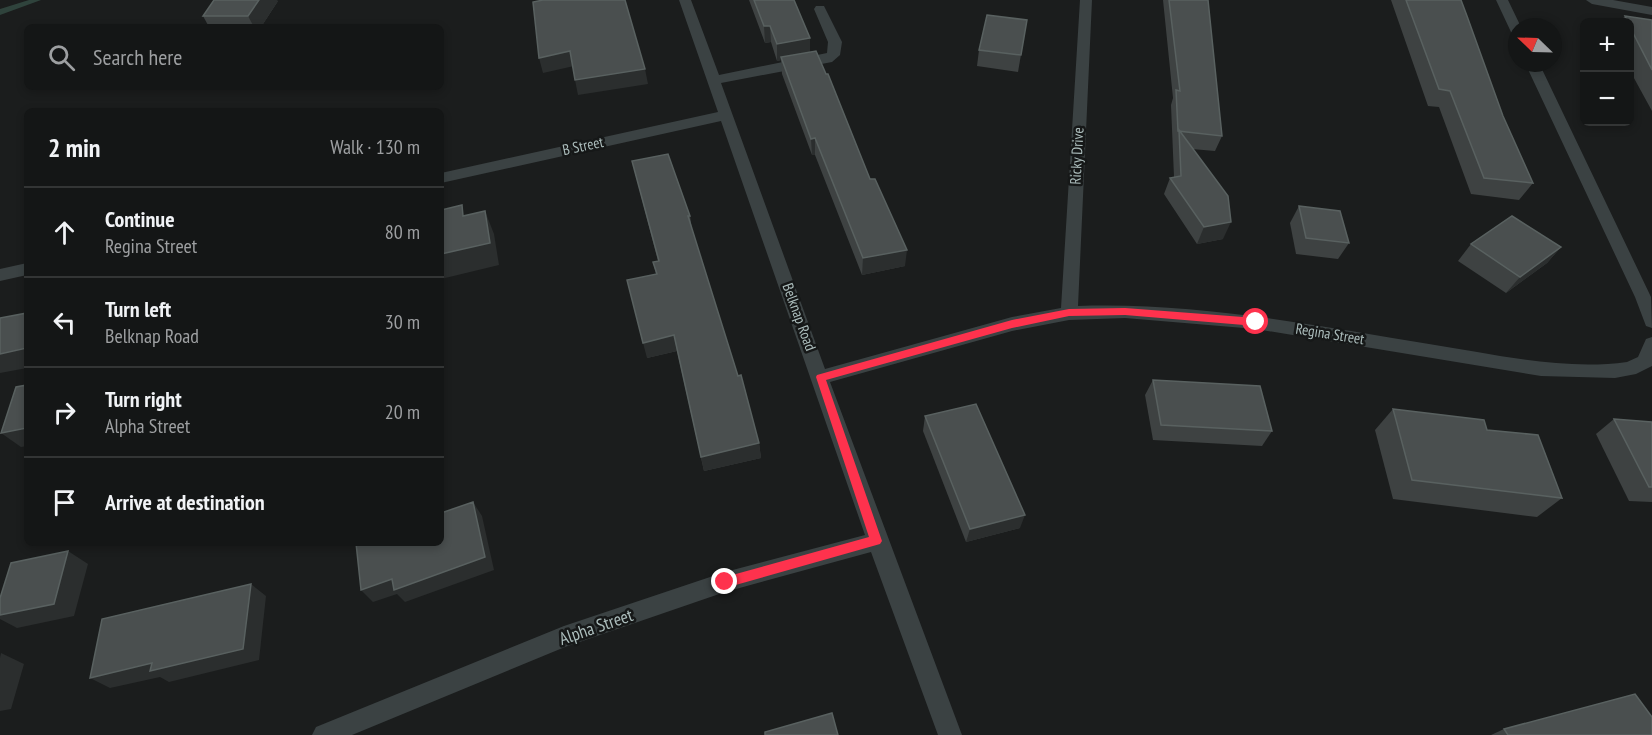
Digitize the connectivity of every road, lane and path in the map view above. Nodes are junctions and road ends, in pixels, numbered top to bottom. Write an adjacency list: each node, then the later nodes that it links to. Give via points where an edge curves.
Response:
1 (685, 0): 9 (street, Belknap Road)
2 (1086, 0): 14 (street, Ricky Drive)
3 (1502, 0): 7 (street)
4 (1592, 0): 6 (street)
5 (820, 9): 9 (street, via 835,42 833,55 827,59)
6 (1652, 11)
7 (1510, 18)
8 (1536, 72): 15 (street)
9 (713, 80): 10 (street, Belknap Road)
10 (726, 115): 11 (street, B Street); 17 (street, Belknap Road)
11 (444, 177)
12 (24, 270): 13 (street)
13 (0, 275)
14 (1069, 313): 16 (street, Regina Street, via 1125,311 1256,322 1566,371 1630,369 1645,362); 17 (street, Regina Street, via 1012,324)
15 (1652, 321)
16 (1652, 344)
17 (821, 377): 18 (street, Belknap Road)
18 (876, 541): 19 (street, Alpha Street, via 725,582 564,637); 20 (street, Belknap Road)
19 (324, 735)
20 (950, 735)

